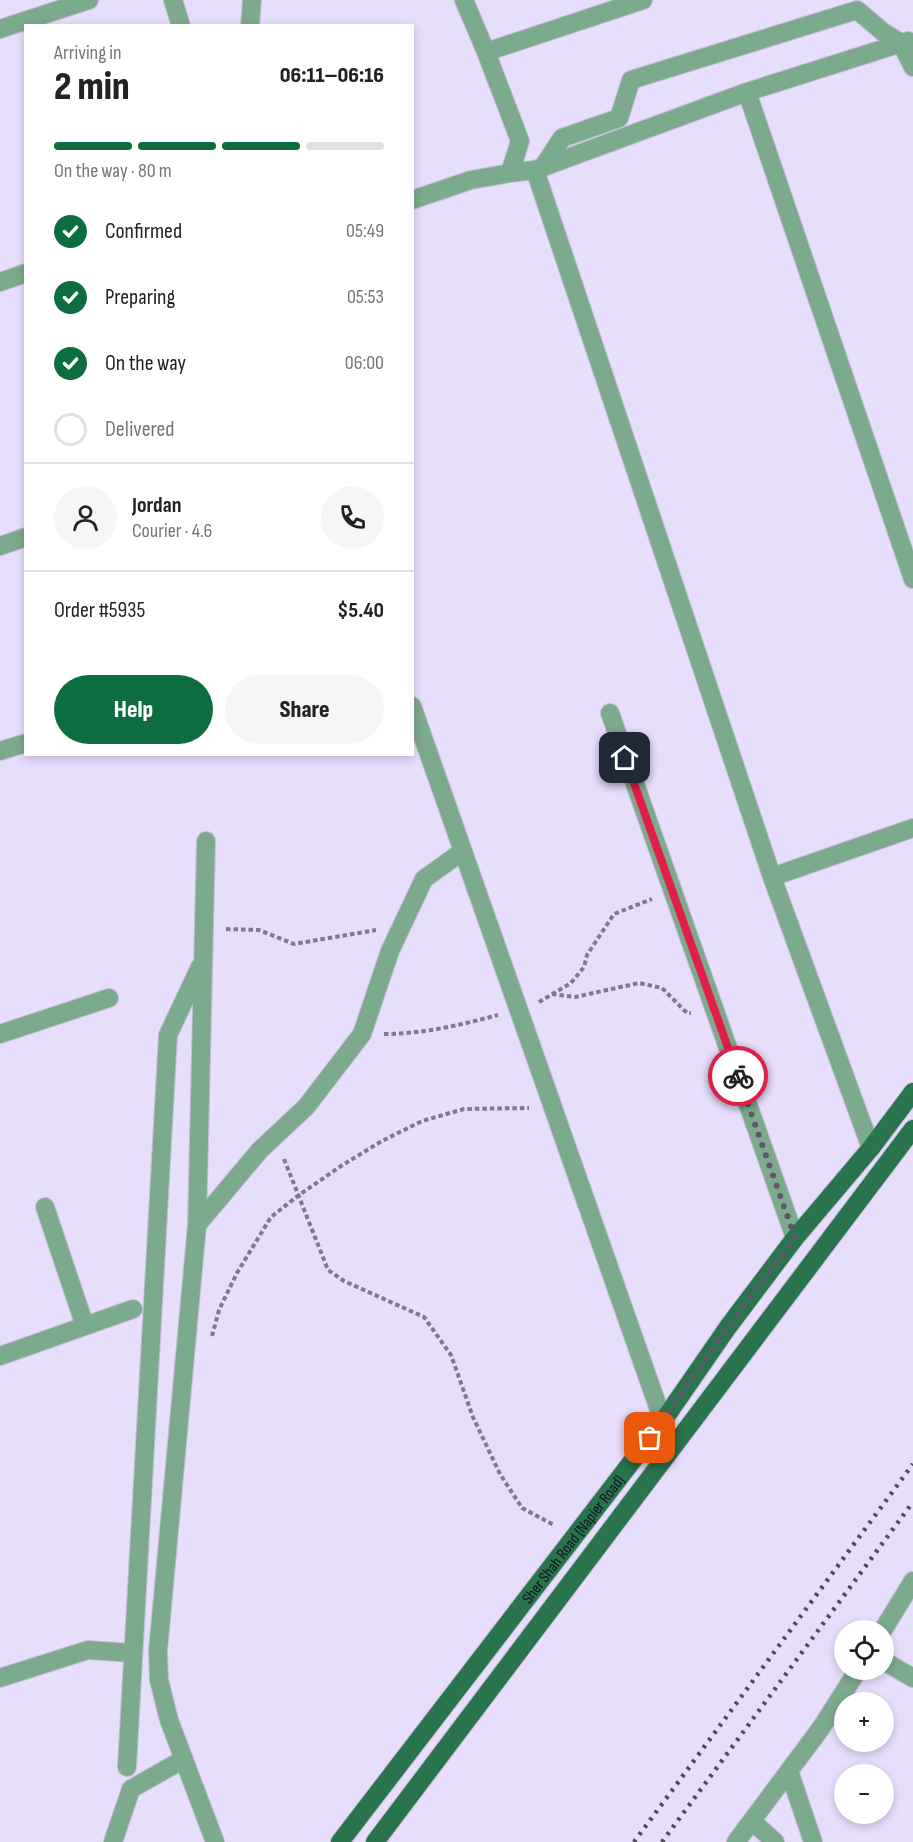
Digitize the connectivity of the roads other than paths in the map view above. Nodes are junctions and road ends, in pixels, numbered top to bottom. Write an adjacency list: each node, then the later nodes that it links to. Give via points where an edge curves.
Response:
1 (89, 0): 8 (street)
2 (173, 0): 6 (street)
3 (252, 0): 7 (street)
4 (464, 0): 10 (street)
5 (643, 0): 10 (street)
6 (181, 24)
7 (250, 24)
8 (0, 29)
9 (907, 41): 11 (street); 12 (street); 13 (street, via 883,32 857,10 631,80 619,118 562,138)
10 (486, 52): 14 (street, via 520,141)
11 (913, 67)
12 (747, 93): 13 (street); 20 (street)
13 (539, 168): 14 (street); 28 (street)
14 (510, 173): 15 (street, via 471,180)
15 (414, 199)
16 (24, 274): 17 (street)
17 (0, 282)
18 (24, 538): 19 (street)
19 (0, 546)
20 (913, 579)
21 (414, 712): 27 (street)
22 (609, 713): 37 (street)
23 (24, 744): 24 (street)
24 (0, 752)
25 (913, 828): 28 (street)
26 (206, 841): 29 (street)
27 (464, 851): 36 (street, via 424,879 390,951 362,1034 306,1107 260,1150); 43 (street)
28 (772, 877): 34 (street)
29 (203, 961): 36 (street); 46 (street, via 168,1035)
30 (109, 998): 31 (street)
31 (0, 1035)
32 (913, 1092): 34 (main road, Sher Shah Road (Napier Road))
33 (913, 1129): 41 (main road, Sher Shah Road (Napier Road))
34 (871, 1148): 37 (main road, Sher Shah Road (Napier Road))
35 (45, 1207): 39 (street)
36 (197, 1225): 51 (street, via 158,1651 159,1680)
37 (795, 1238): 40 (main road, Sher Shah Road (Napier Road))
38 (133, 1309): 39 (street)
39 (84, 1326): 42 (street)
40 (728, 1327): 41 (main road); 43 (main road, Sher Shah Road (Napier Road))
41 (753, 1340): 58 (main road, Sher Shah Road (Napier Road))
42 (0, 1356)
43 (663, 1421): 57 (main road, Sher Shah Road (Napier Road))
44 (911, 1590): 45 (street)
45 (890, 1620)
46 (133, 1653): 48 (street, via 88,1650); 52 (street)
47 (894, 1666): 49 (street)
48 (0, 1678)
49 (913, 1678)
50 (852, 1680): 53 (street)
51 (184, 1759): 55 (street, via 131,1790); 56 (street)
52 (127, 1767)
53 (789, 1772): 54 (street); 61 (street)
54 (752, 1821): 59 (street); 60 (street)
55 (113, 1842)
56 (215, 1842)
57 (340, 1842)
58 (375, 1842)
59 (736, 1842)
60 (776, 1842)
61 (813, 1842)

